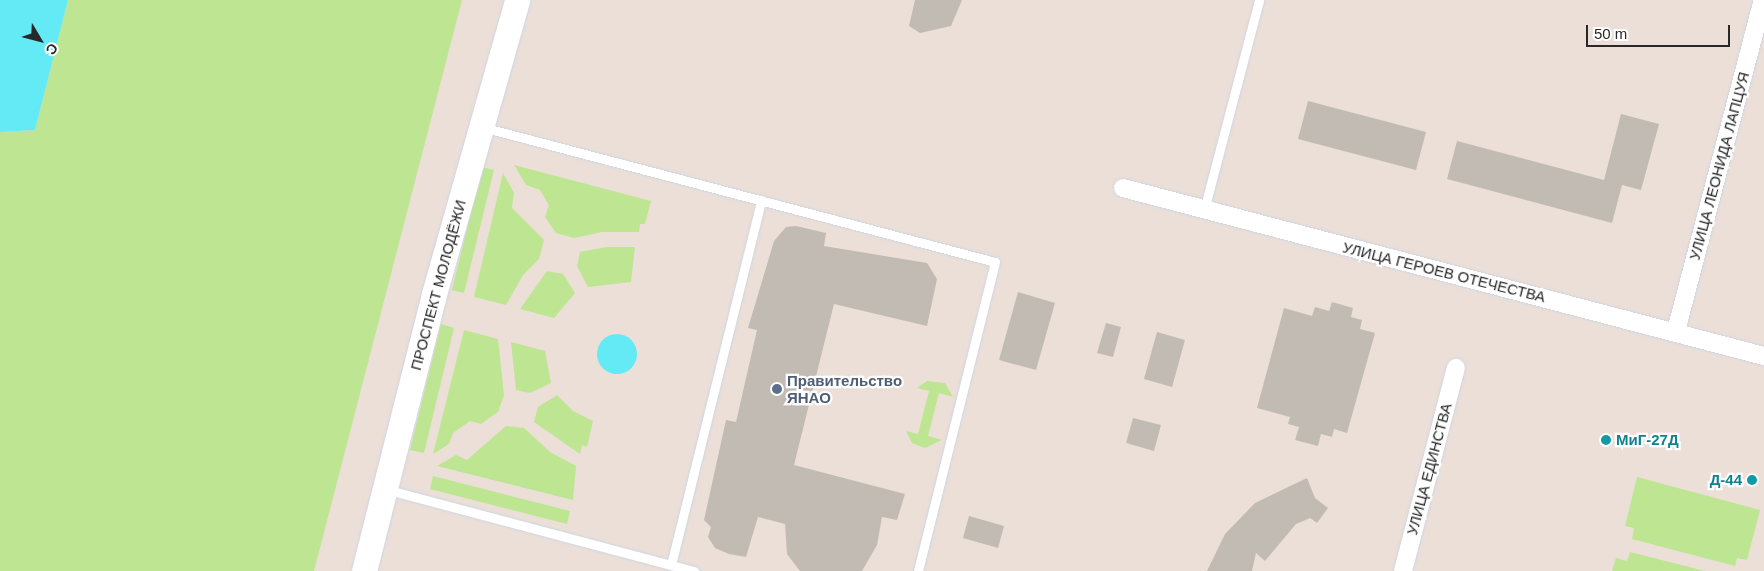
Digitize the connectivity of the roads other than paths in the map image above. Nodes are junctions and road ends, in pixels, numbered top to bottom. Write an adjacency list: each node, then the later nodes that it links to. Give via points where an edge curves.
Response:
1 (516, 0): 4 (street, ПРОСПЕКТ МОЛОДЁЖИ)
2 (1259, 0): 7 (lane)
3 (1762, 0): 8 (street, УЛИЦА ЛЕОНИДА ЛАПЦУЯ)
4 (482, 126): 6 (lane); 11 (street, ПРОСПЕКТ МОЛОДЁЖИ)
5 (1124, 188): 7 (street, УЛИЦА ГЕРОЕВ ОТЕЧЕСТВА)
6 (761, 200): 12 (lane); 15 (lane, via 995,262)
7 (1204, 210): 8 (street, УЛИЦА ГЕРОЕВ ОТЕЧЕСТВА)
8 (1676, 332): 9 (street, УЛИЦА ГЕРОЕВ ОТЕЧЕСТВА)
9 (1764, 356)
10 (1456, 368): 16 (street, УЛИЦА ЕДИНСТВА)
11 (385, 489): 12 (lane); 13 (street, ПРОСПЕКТ МОЛОДЁЖИ)
12 (672, 565): 14 (lane)
13 (364, 571)
14 (694, 571)
15 (918, 571)
16 (1403, 571)

